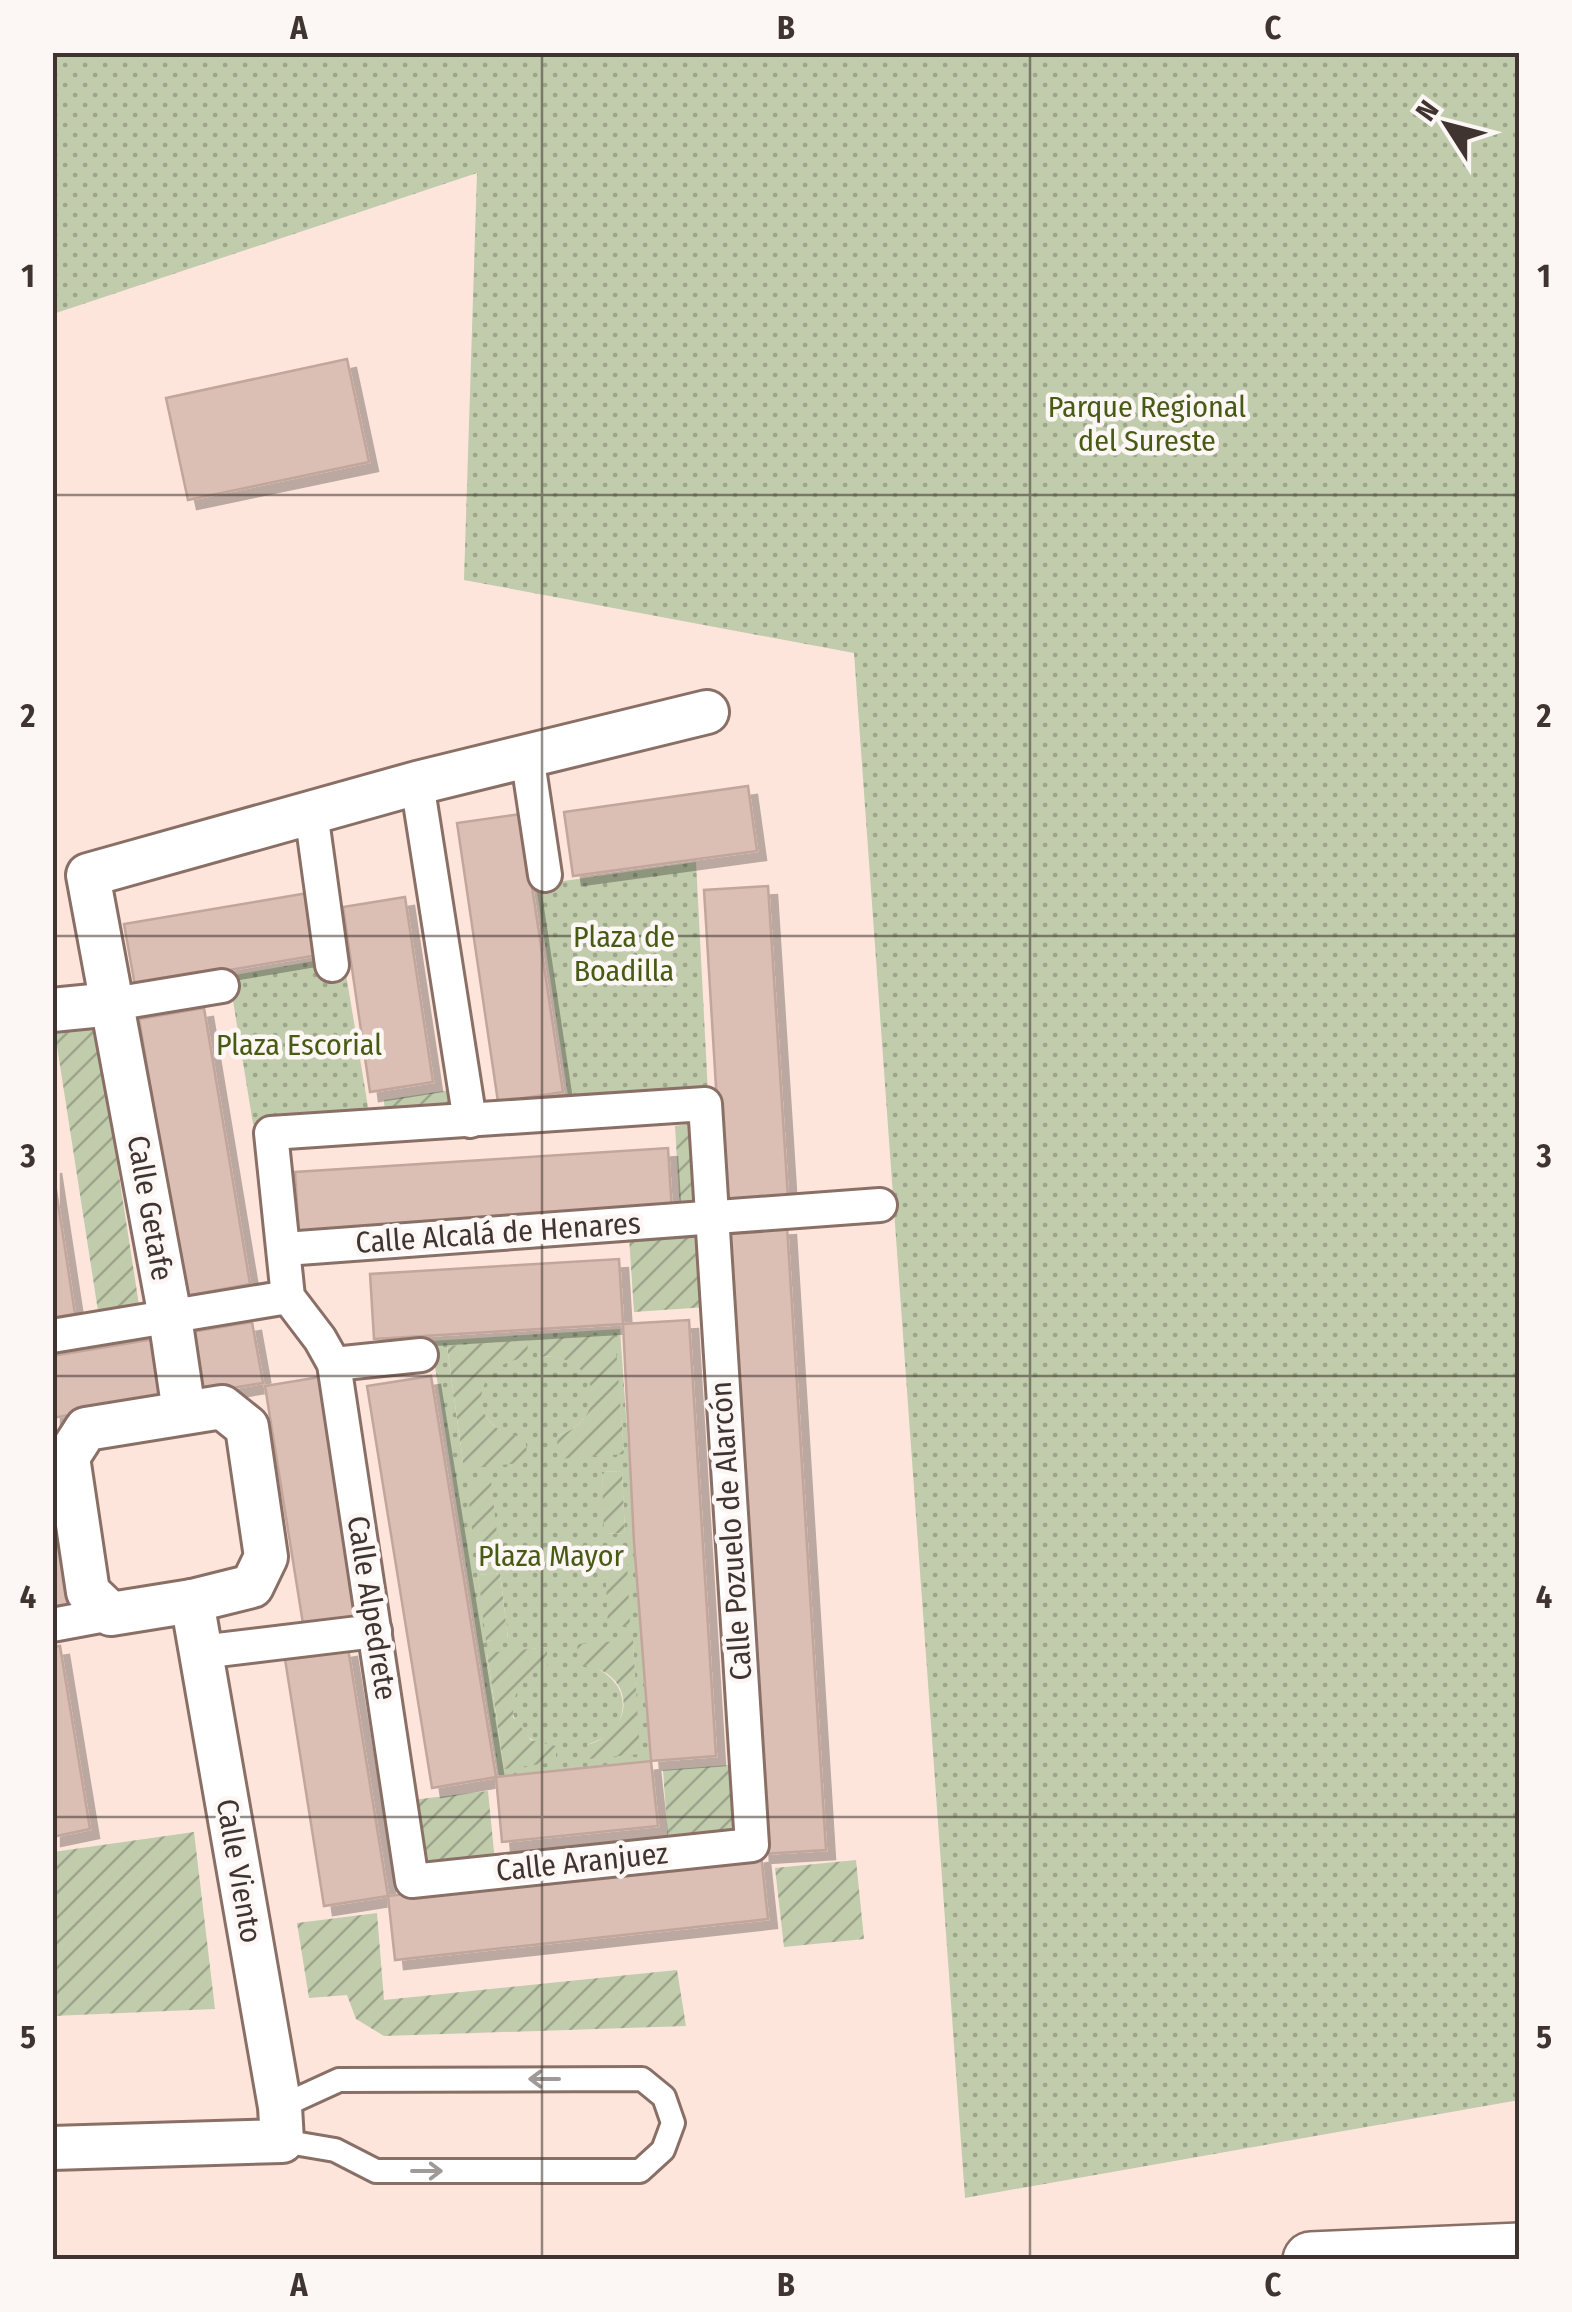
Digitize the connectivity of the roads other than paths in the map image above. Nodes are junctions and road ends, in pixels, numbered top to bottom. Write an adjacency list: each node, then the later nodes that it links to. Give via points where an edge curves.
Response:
1 (707, 712): 2 (street)
2 (526, 755): 3 (street); 5 (street)
3 (417, 782): 4 (street); 10 (street)
4 (311, 812): 6 (street); 8 (street, Calle Getafe, via 88,875)
5 (544, 874)
6 (332, 964)
7 (222, 986): 8 (street)
8 (112, 1004): 9 (street); 15 (street, Calle Getafe)
9 (52, 1010)
10 (470, 1121): 12 (street, Calle Pozuelo de Alarcón, via 705,1104); 13 (street, via 272,1133)
11 (880, 1205): 12 (street, Calle Alcalá de Henares)
12 (710, 1218): 13 (street, Calle Alcalá de Henares); 25 (street, Calle Pozuelo de Alarcón)
13 (285, 1248): 14 (street)
14 (288, 1297): 15 (street); 17 (street)
15 (170, 1317): 16 (street); 19 (street, Calle Getafe)
16 (52, 1336)
17 (327, 1351): 18 (street); 23 (street, Calle Alpedrete)
18 (421, 1355)
19 (184, 1412): 20 (street, via 222,1407 247,1427 266,1556 252,1586); 21 (street, via 86,1429 68,1457 88,1592)
20 (192, 1601): 21 (street); 24 (street, Calle Viento)
21 (111, 1614): 22 (street)
22 (52, 1625)
23 (376, 1632): 24 (street); 26 (street, Calle Alpedrete)
24 (200, 1652): 27 (street, Calle Viento)
25 (752, 1844): 26 (street, Calle Aranjuez)
26 (412, 1881)
27 (281, 2124): 27 (lane, one-way to 27, via 376,2171 640,2171 662,2150 674,2123 664,2097 642,2078 339,2080); 28 (street)
28 (52, 2148)
29 (1520, 2251): 30 (street)
30 (1311, 2260)

